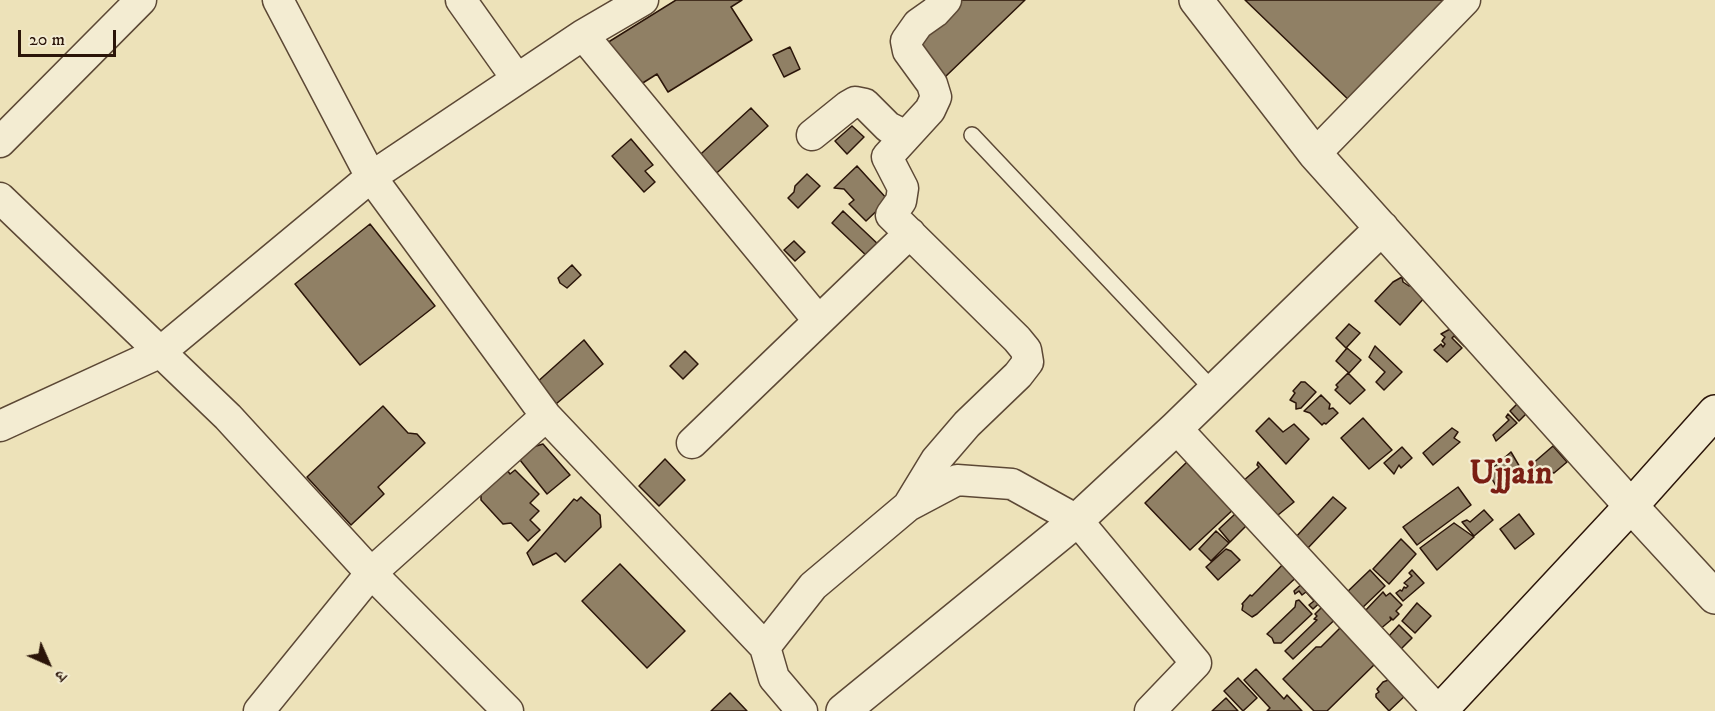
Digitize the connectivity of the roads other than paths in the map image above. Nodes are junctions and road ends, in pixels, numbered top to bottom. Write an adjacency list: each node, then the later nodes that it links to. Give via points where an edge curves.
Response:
1 (141, 0): 13 (street)
2 (278, 0): 15 (street)
3 (461, 0): 9 (street)
4 (643, 0): 8 (street)
5 (946, 0): 12 (street, via 918,24 906,41 908,51 933,84 936,97 930,110)
6 (1196, 0): 14 (street)
7 (1465, 0): 14 (street)
8 (583, 35): 9 (street); 19 (street)
9 (517, 79): 15 (street)
10 (812, 135): 12 (street, via 855,102 865,105 888,127)
11 (972, 135): 21 (lane)
12 (906, 136): 18 (street, via 887,157 903,188 901,201 891,215)
13 (0, 142)
14 (1315, 154): 17 (street)
15 (370, 177): 20 (street); 23 (street)
16 (0, 198): 20 (street)
17 (1382, 228): 21 (street); 28 (street)
18 (910, 233): 19 (street); 27 (street, via 1017,339 1026,350 1028,362 936,460)
19 (818, 320): 26 (street)
20 (159, 353): 24 (street); 30 (street, via 228,417)
21 (1215, 392): 25 (street)
22 (1715, 412): 28 (street)
23 (546, 416): 30 (street); 32 (street)
24 (0, 426)
25 (1176, 428): 29 (street); 38 (street)
26 (692, 443)
27 (908, 506): 29 (street, via 957,480 968,480 1012,484); 32 (street, via 813,586)
28 (1631, 506): 31 (street); 38 (street)
29 (1077, 520): 36 (street); 37 (street, via 1196,663)
30 (371, 573): 33 (street); 34 (street)
31 (1715, 597)
32 (765, 647): 35 (street, via 774,678)
33 (259, 711)
34 (508, 711)
35 (802, 711)
36 (843, 711)
37 (1150, 711)
38 (1439, 711)

